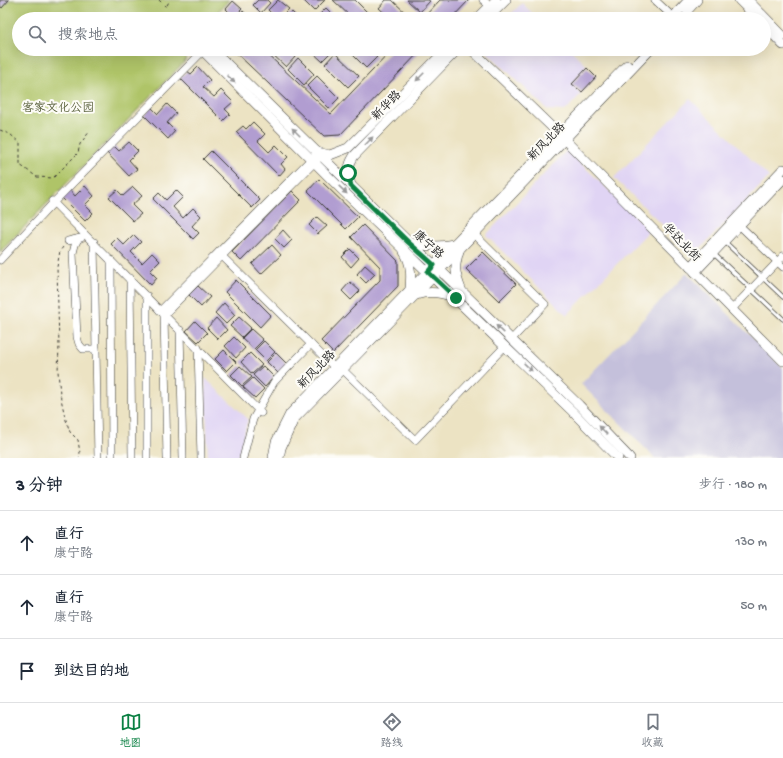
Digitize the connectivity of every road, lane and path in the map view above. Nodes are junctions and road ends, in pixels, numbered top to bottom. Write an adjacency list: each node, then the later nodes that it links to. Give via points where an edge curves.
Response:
1 (159, 0): 2 (path, via 166,7)
2 (170, 0)
3 (506, 0): 11 (street)
4 (655, 0): 12 (street)
5 (689, 0): 13 (street)
6 (698, 0): 14 (street)
7 (739, 0): 15 (street)
8 (748, 0): 16 (street)
9 (490, 2): 10 (street)
10 (482, 12)
11 (494, 12)
12 (667, 12)
13 (680, 12)
14 (683, 12)
15 (751, 12)
16 (760, 12)
17 (771, 24): 19 (street)
18 (771, 33): 20 (street)
19 (783, 36)
20 (783, 45)
21 (198, 56): 36 (street)
22 (212, 56): 32 (street, 康宁路)
23 (440, 56): 32 (street, 新华路, one-way to 32, via 348,148 330,155)
24 (451, 56): 35 (street, 新华路, one-way to 24, via 348,173 354,156)
25 (478, 56): 31 (street)
26 (483, 56): 31 (street)
27 (636, 56): 31 (street, 新风北路)
28 (644, 56): 31 (street, 新风北路)
29 (0, 130): 30 (path, via 10,134 20,143 20,165 37,177 52,178 78,153 80,144)
30 (90, 131)
31 (563, 136): 38 (street, 新风北路); 45 (street, 新风北路); 53 (street, 华达北街)
32 (316, 156): 35 (street, 康宁路); 44 (street, 康宁路, one-way to 44); 48 (street)
33 (783, 169): 53 (street)
34 (780, 184): 37 (street)
35 (351, 186): 44 (street, 康宁路)
36 (53, 201): 39 (street); 43 (street); 47 (street); 50 (street)
37 (739, 225): 42 (street); 52 (street)
38 (474, 234): 45 (street, 新风北路); 66 (street, via 545,304)
39 (86, 236): 40 (street); 43 (street)
40 (78, 239): 41 (street); 70 (street, via 73,253 77,337)
41 (68, 241): 76 (path, via 60,251 56,268 58,371 65,417 70,432 78,440)
42 (724, 241): 46 (street); 55 (lane)
43 (94, 243): 51 (street); 71 (street)
44 (405, 244): 45 (street); 54 (street, 康宁路); 58 (street)
45 (457, 247): 54 (street, 新风北路); 60 (street, via 455,270)
46 (713, 253): 53 (street); 57 (lane)
47 (0, 255)
48 (219, 256): 63 (street); 68 (street)
49 (783, 256): 52 (street)
50 (0, 260)
51 (111, 260): 56 (street); 78 (street)
52 (780, 264): 55 (street)
53 (694, 268): 62 (street, 华达北街); 73 (street, 华达北街)
54 (434, 271): 58 (street, 新风北路); 60 (street, 康宁路)
55 (762, 277): 57 (street); 61 (lane)
56 (130, 279): 59 (street); 79 (street)
57 (751, 289): 62 (street); 64 (lane)
58 (412, 293): 60 (street); 74 (street, 新风北路)
59 (147, 295): 63 (street); 80 (street)
60 (459, 295): 66 (street, 康宁路)
61 (783, 297)
62 (735, 306): 72 (street, 华达北街)
63 (163, 312): 65 (street); 81 (street)
64 (783, 319)
65 (180, 330): 67 (street); 82 (street)
66 (508, 343): 74 (street, via 414,440); 88 (street, 康宁路, one-way to 88); 89 (street, 康宁路, one-way to 66, via 579,405)
67 (198, 347): 75 (street); 83 (street)
68 (311, 348): 74 (street); 75 (street, via 277,385)
69 (74, 349): 70 (street)
70 (83, 349): 71 (street)
71 (96, 349): 77 (street)
72 (783, 354)
73 (783, 361)
74 (337, 370): 86 (street, 新风北路, via 290,414 276,442); 87 (street, 新风北路, via 294,419)
75 (260, 410): 84 (street, via 252,419); 85 (street)
76 (79, 458)
77 (98, 458)
78 (112, 458)
79 (132, 458)
80 (147, 458)
81 (167, 458)
82 (183, 458)
83 (201, 458)
84 (243, 458)
85 (247, 458)
86 (273, 458)
87 (279, 458)
88 (618, 458)
89 (630, 458)

